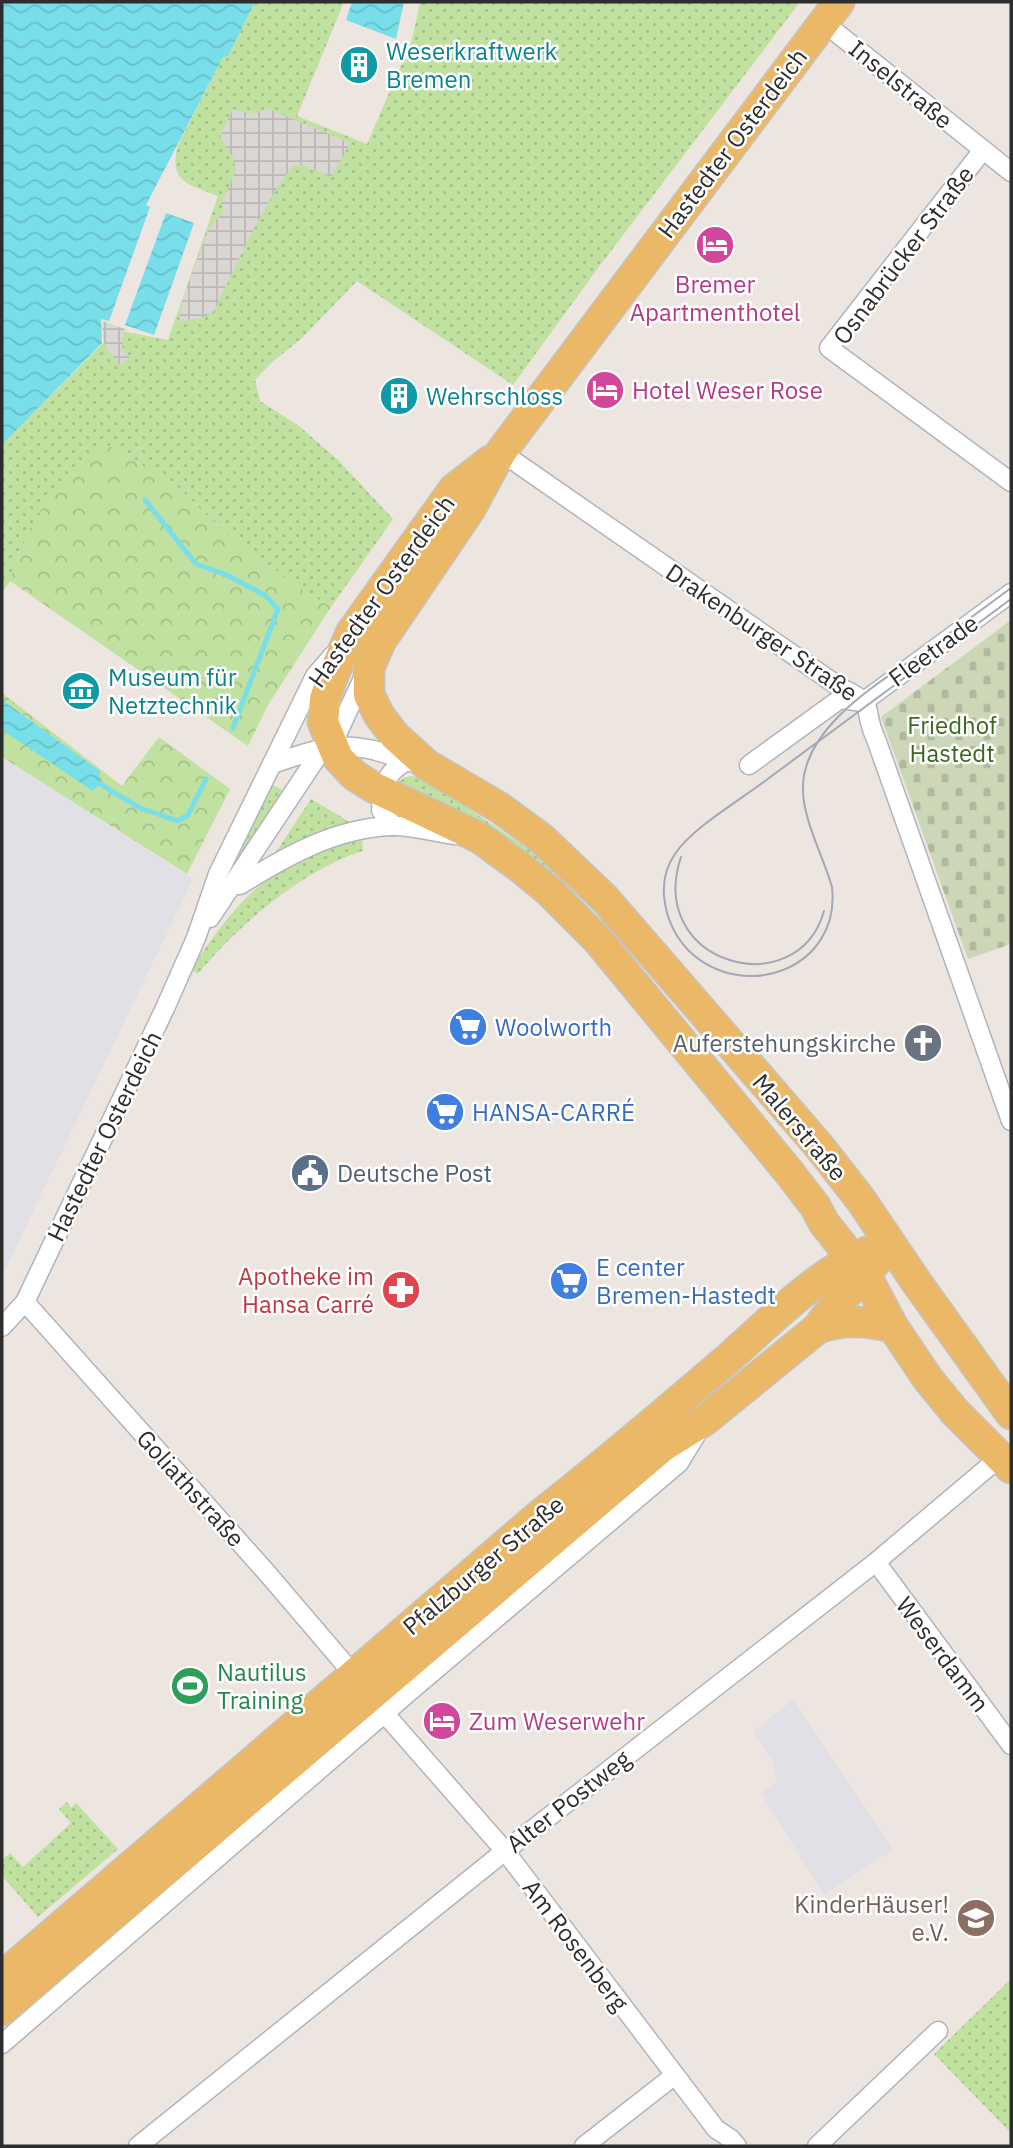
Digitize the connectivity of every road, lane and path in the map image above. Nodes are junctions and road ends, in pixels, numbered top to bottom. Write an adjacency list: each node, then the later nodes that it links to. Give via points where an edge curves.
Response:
1 (831, 12): 2 (street, Inselstraße); 4 (main road, Hastedter Osterdeich)
2 (983, 150): 3 (street, Inselstraße); 5 (street, Osnabrücker Straße, via 829,348)
3 (1011, 172)
4 (501, 452): 7 (main road, Hastedter Osterdeich, via 454,489); 8 (main road, Hastedter Osterdeich, via 470,509 380,642); 9 (street, Drakenburger Straße)
5 (1011, 482)
6 (1011, 593): 9 (street, Fleetrade)
7 (351, 633): 10 (main road, Malerstraße, via 325,699 323,722); 12 (street, Hastedter Osterdeich, via 316,676)
8 (369, 668): 10 (street, Hastedter Osterdeich); 11 (main road, Malerstraße, via 369,695 383,722)
9 (865, 701): 13 (street, Fleetrade, via 840,699); 19 (street, Drakenburger Straße, via 869,724)
10 (331, 745): 11 (street, Malerstraße, via 372,749); 12 (street, Malerstraße); 14 (main road, Malerstraße, via 354,775); 17 (street, Hastedter Osterdeich, via 317,757)
11 (416, 763): 14 (street, via 390,773); 20 (main road, Malerstraße, via 500,808 587,880 818,1146)
12 (272, 764): 18 (street, Hastedter Osterdeich, via 218,874)
13 (749, 765)
14 (382, 791): 15 (street, via 381,810); 16 (main road, Malerstraße)
15 (393, 826): 16 (street, Malerstraße); 17 (street, Malerstraße, via 314,844 240,885)
16 (481, 838): 21 (main road, Malerstraße, via 549,891 597,939 788,1171)
17 (232, 884): 18 (street, Hastedter Osterdeich)
18 (196, 938): 22 (street, Hastedter Osterdeich)
19 (1011, 1121)
20 (890, 1243): 21 (main road, Pfalzburger Straße); 26 (main road, Malerstraße)
21 (858, 1267): 24 (main road, Malerstraße); 25 (main road, Pfalzburger Straße); 30 (main road, Pfalzburger Straße, via 795,1300)
22 (25, 1302): 23 (street, Hastedter Osterdeich); 30 (street, Goliathstraße)
23 (2, 1327)
24 (893, 1327): 25 (main road, Pfalzburger Straße, via 839,1321); 28 (main road, Malerstraße, via 955,1412)
25 (818, 1328): 27 (main road, Pfalzburger Straße)
26 (1011, 1414)
27 (705, 1420): 31 (street, Pfalzburger Straße, via 679,1463); 35 (main road, Pfalzburger Straße, via 662,1447)
28 (1005, 1463): 29 (street, Alter Postweg)
29 (876, 1562): 32 (street, Weserdamm); 33 (street, Alter Postweg)
30 (354, 1675): 34 (main road, Pfalzburger Straße)
31 (384, 1714): 33 (street, Am Rosenberg); 37 (street, Pfalzburger Straße)
32 (1011, 1745)
33 (505, 1850): 38 (street, Am Rosenberg); 39 (street, Alter Postweg)
34 (2, 1977)
35 (2, 2010)
36 (938, 2031): 42 (street)
37 (2, 2044)
38 (675, 2075): 40 (street); 41 (street, Am Rosenberg, via 716,2129)
39 (138, 2146)
40 (583, 2146)
41 (737, 2146)
42 (817, 2146)

